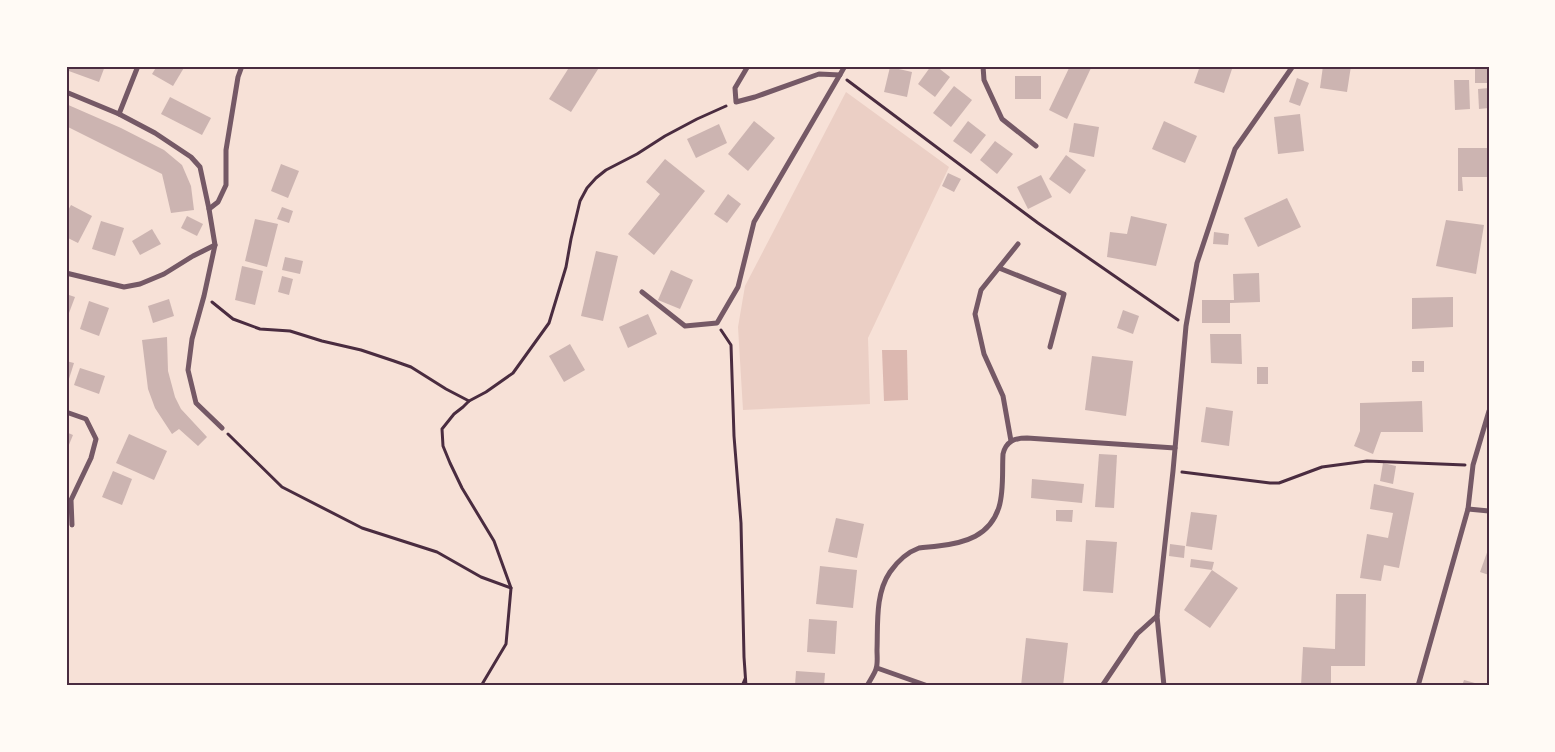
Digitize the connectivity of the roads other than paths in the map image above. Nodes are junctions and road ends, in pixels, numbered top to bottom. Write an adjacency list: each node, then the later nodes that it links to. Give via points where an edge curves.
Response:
1 (138, 66): 9 (street)
2 (242, 66): 11 (street, via 226,150 226,185)
3 (748, 66): 7 (street, via 735,88 736,102 756,98 819,74)
4 (846, 66): 7 (street)
5 (983, 66): 10 (street, via 984,80 1002,119)
6 (1293, 66): 22 (street, via 1235,149 1198,263 1186,326)
7 (840, 75): 16 (street, via 754,222 738,287 717,323 685,326)
8 (66, 92): 9 (street)
9 (119, 114): 11 (street, via 191,157 200,167)
10 (1036, 146)
11 (210, 210): 13 (street)
12 (1018, 244): 14 (street)
13 (215, 245): 15 (street, via 140,284 124,287); 20 (street, via 192,339 188,370 196,403)
14 (999, 268): 17 (street, via 1064,294); 21 (street, via 981,290 975,314 984,354 1003,396)
15 (66, 273)
16 (642, 292)
17 (1050, 347)
18 (1489, 411): 23 (street, via 1473,465)
19 (66, 412): 25 (street, via 86,419 96,439 91,458 71,500)
20 (222, 428)
21 (1011, 441): 22 (street, via 1027,438); 27 (street, via 1004,448 999,507 988,526 963,542 920,548 908,554 886,578 879,607)
22 (1175, 448): 26 (street)
23 (1468, 509): 24 (street); 32 (street)
24 (1489, 511)
25 (72, 525)
26 (1157, 616): 30 (street, via 1137,634); 31 (street)
27 (877, 668): 28 (street); 29 (street)
28 (867, 686)
29 (928, 686)
30 (1102, 686)
31 (1164, 686)
32 (1418, 686)

